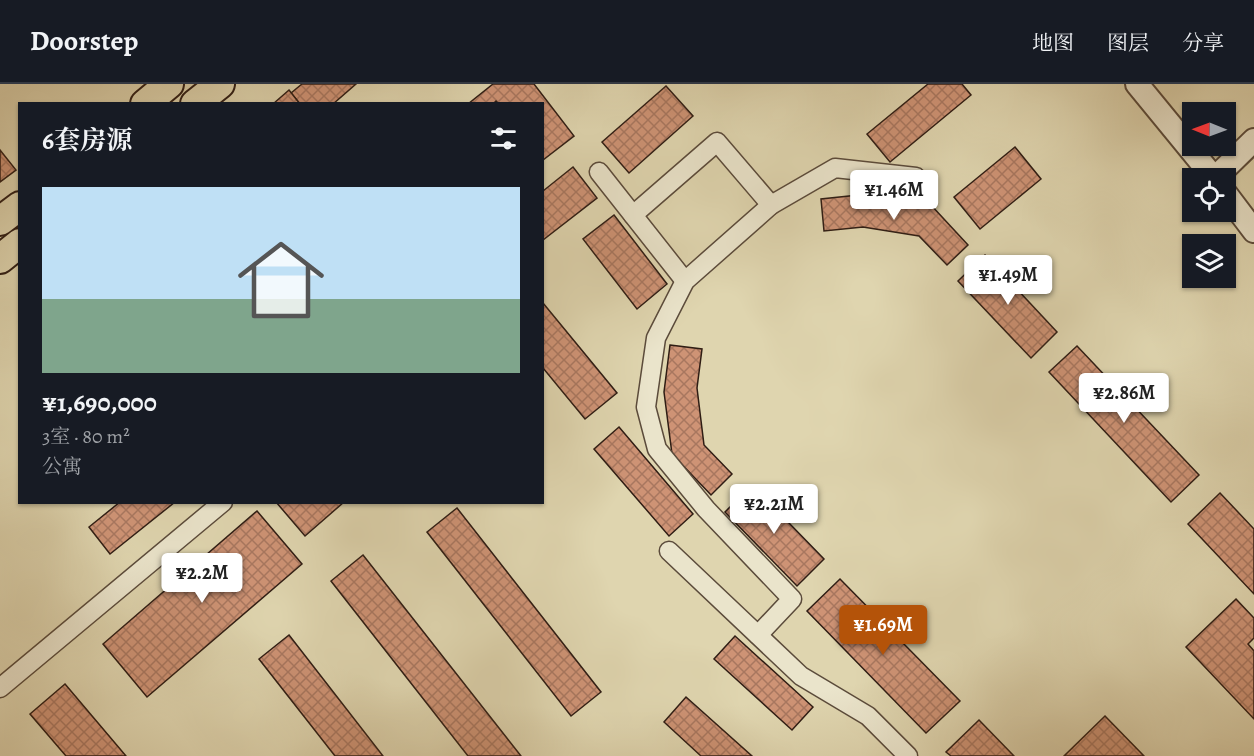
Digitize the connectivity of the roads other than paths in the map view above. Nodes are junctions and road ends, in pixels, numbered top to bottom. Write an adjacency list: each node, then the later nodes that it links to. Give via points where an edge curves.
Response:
1 (169, 84): 4 (main road)
2 (220, 84): 5 (main road)
3 (1137, 84): 7 (street)
4 (147, 102)
5 (198, 102)
6 (1254, 140): 8 (street)
7 (1207, 168)
8 (1225, 168)
9 (599, 172): 14 (street)
10 (916, 177): 11 (street, via 835,168)
11 (771, 205): 14 (street, via 717,142); 19 (street)
12 (1236, 207): 16 (street)
13 (18, 208): 15 (main road)
14 (633, 215): 19 (street)
15 (0, 221)
16 (1254, 231)
17 (18, 245): 18 (main road)
18 (0, 259)
19 (685, 281): 22 (street, via 656,338 646,407 657,449 706,509 792,599)
20 (221, 504): 23 (street)
21 (669, 551): 22 (street)
22 (758, 635): 24 (street, via 801,676 868,716)
23 (0, 688)
24 (908, 756)

